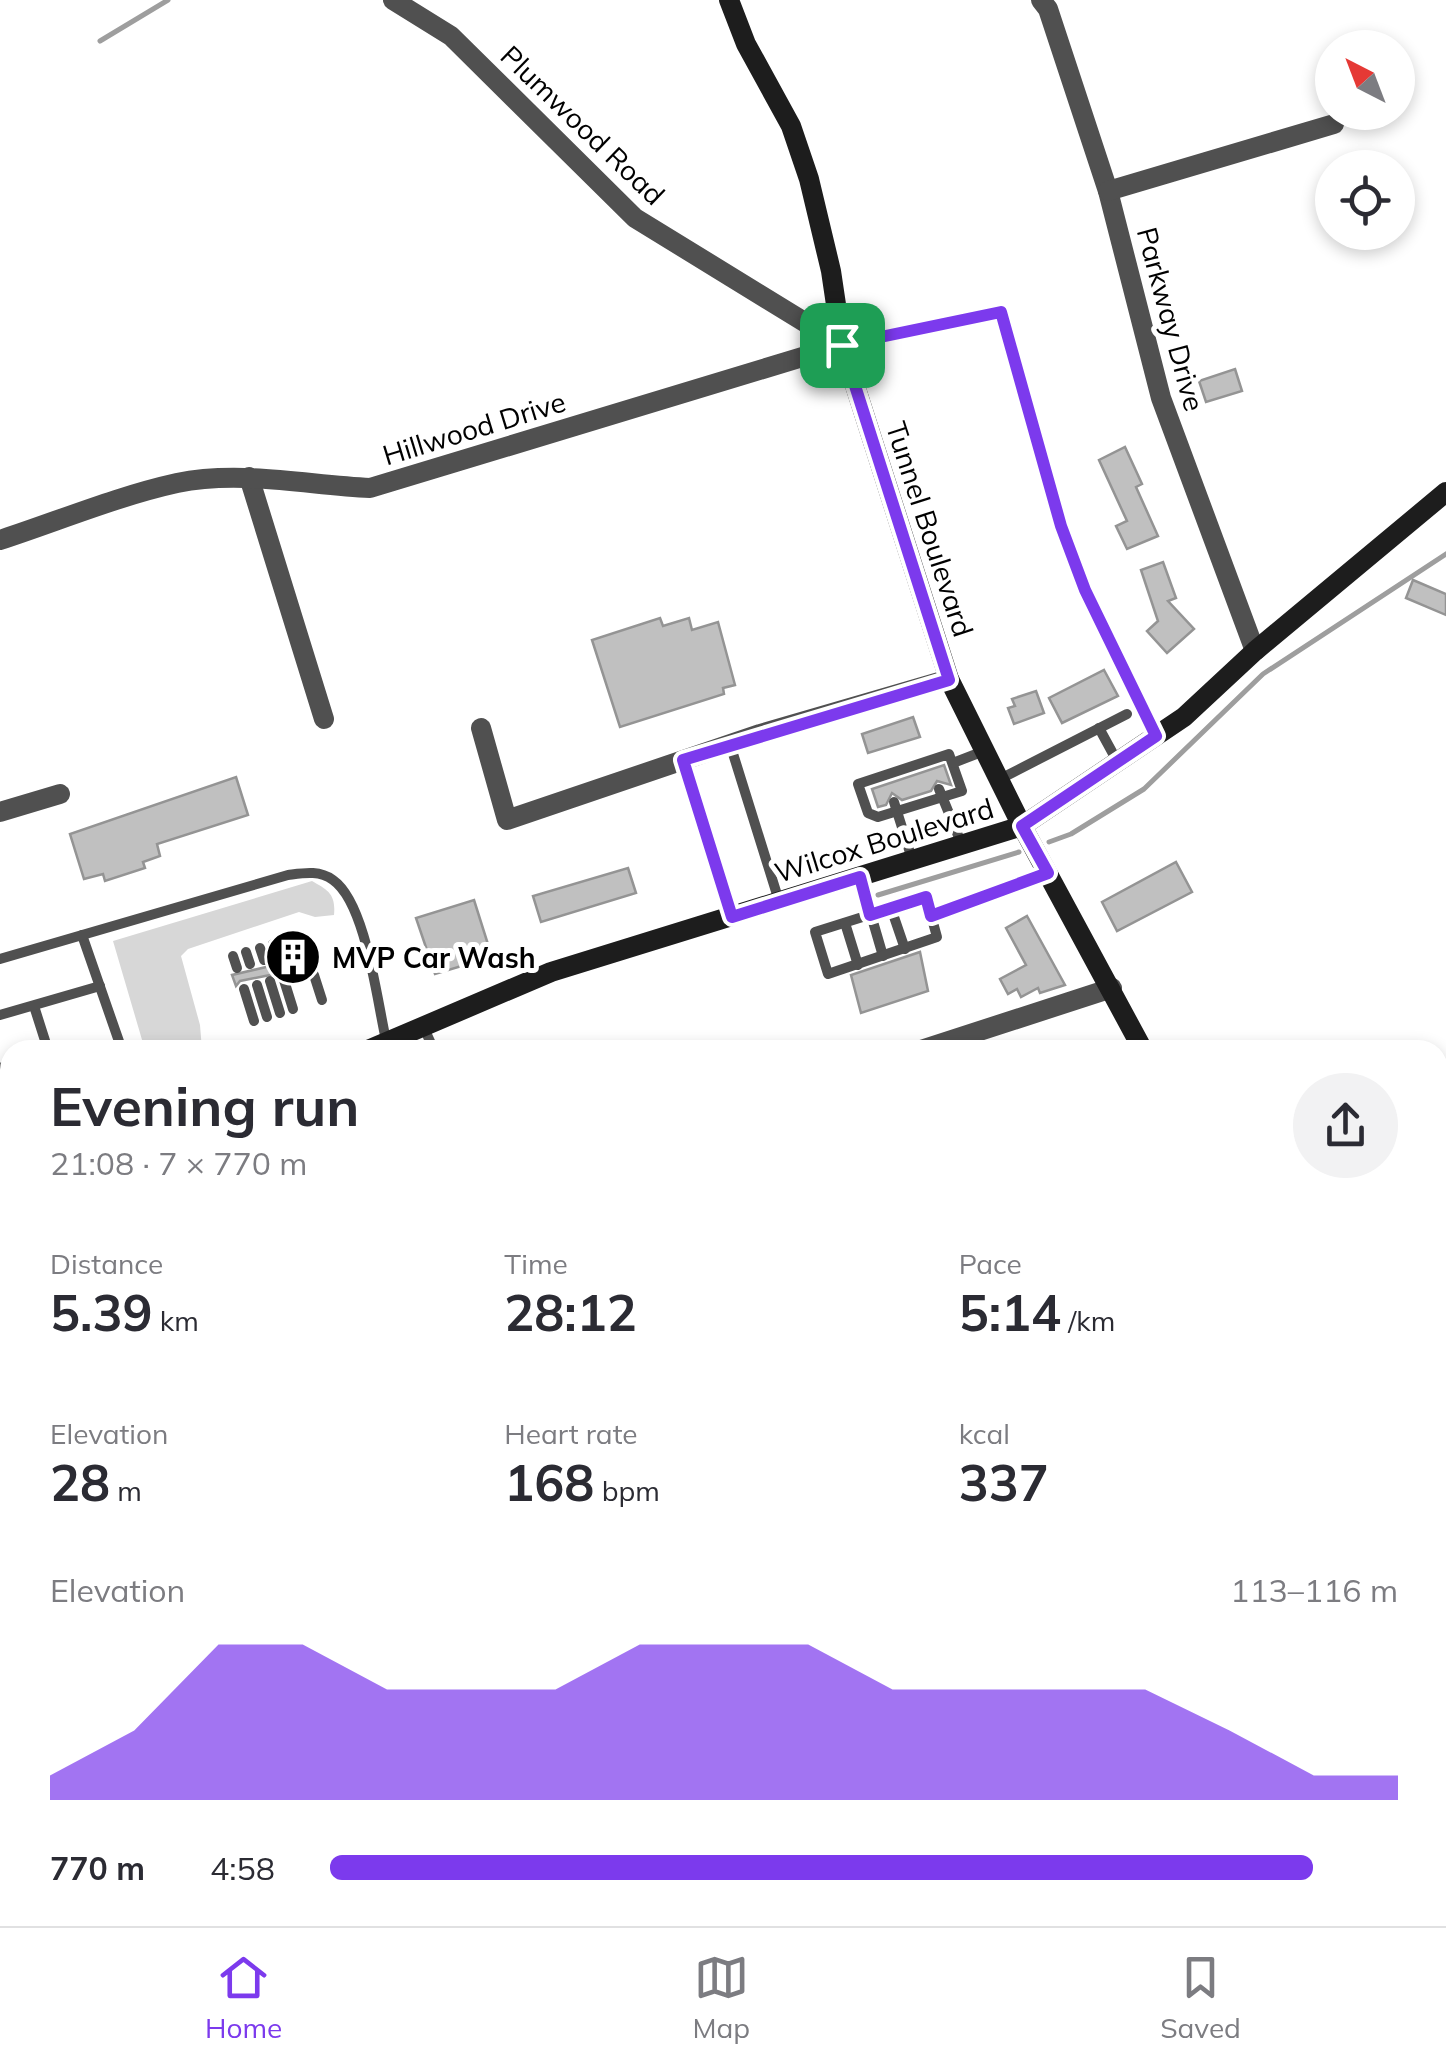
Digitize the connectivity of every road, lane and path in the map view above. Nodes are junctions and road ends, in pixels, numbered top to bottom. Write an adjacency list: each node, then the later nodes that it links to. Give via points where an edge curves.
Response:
1 (393, 0): 6 (street, Plumwood Road, via 451,36 635,218)
2 (729, 0): 6 (main road, Tunnel Boulevard, via 791,126 809,180)
3 (1041, 0): 5 (street, Parkway Drive)
4 (1315, 130): 5 (street)
5 (1108, 191): 10 (street, Parkway Drive, via 1160,398)
6 (842, 345): 7 (street, Hillwood Drive, via 370,488); 11 (main road, Tunnel Boulevard); 16 (lane, via 1001,312 1061,526)
7 (249, 477): 9 (street, Hillwood Drive, via 178,483); 13 (street)
8 (1446, 492): 10 (main road, Wilcox Boulevard)
9 (0, 540)
10 (1255, 651): 16 (main road, Wilcox Boulevard)
11 (949, 680): 17 (street); 18 (main road, Tunnel Boulevard)
12 (1126, 714): 15 (lane)
13 (324, 719)
14 (481, 728): 19 (street, via 508,820)
15 (1099, 728): 20 (lane); 22 (lane)
16 (1156, 736): 20 (main road, Wilcox Boulevard)
17 (730, 744): 19 (street); 32 (lane)
18 (984, 751): 21 (lane); 22 (main road, Tunnel Boulevard)
19 (683, 760): 36 (lane)
20 (1118, 760): 27 (main road, Wilcox Boulevard)
21 (953, 764): 23 (lane, via 962,791); 25 (lane, via 949,754 858,784 872,817)
22 (999, 780): 27 (main road, Tunnel Boulevard)
23 (941, 793): 25 (lane); 28 (lane)
24 (60, 794): 26 (street)
25 (896, 807): 29 (lane)
26 (0, 812)
27 (1022, 826): 28 (main road, Wilcox Boulevard); 30 (main road, Tunnel Boulevard)
28 (962, 845): 29 (main road, Wilcox Boulevard)
29 (912, 860): 31 (main road, Wilcox Boulevard)
30 (1048, 873): 35 (lane); 56 (main road, Tunnel Boulevard)
31 (860, 877): 32 (main road, Wilcox Boulevard); 34 (lane)
32 (779, 902): 36 (main road, Wilcox Boulevard)
33 (891, 908): 34 (lane); 35 (lane, via 926,897); 41 (lane)
34 (870, 915): 37 (lane); 45 (lane)
35 (931, 916): 41 (lane, via 938,937)
36 (732, 917): 65 (main road, Wilcox Boulevard, via 551,972)
37 (845, 923): 49 (lane); 49 (lane, via 816,932 828,974)
38 (82, 935): 46 (lane); 55 (lane); 68 (lane, via 312,872 334,880 359,921)
39 (272, 944): 44 (lane)
40 (260, 948): 47 (lane)
41 (904, 949): 45 (lane)
42 (246, 952): 48 (lane)
43 (233, 956): 50 (lane)
44 (276, 956)
45 (883, 956): 49 (lane)
46 (0, 958)
47 (264, 960)
48 (250, 964)
49 (858, 964)
50 (237, 968)
51 (314, 975): 58 (lane)
52 (283, 977): 60 (lane)
53 (270, 981): 61 (lane)
54 (257, 985): 63 (lane)
55 (100, 986): 59 (lane); 67 (lane)
56 (1112, 988): 71 (street); 72 (main road, Tunnel Boulevard)
57 (244, 989): 64 (lane)
58 (322, 1000)
59 (34, 1006): 62 (lane); 66 (lane)
60 (293, 1010)
61 (280, 1013)
62 (0, 1015)
63 (267, 1017)
64 (254, 1021)
65 (422, 1025): 69 (main road, Wilcox Boulevard); 70 (lane)
66 (45, 1040)
67 (119, 1040)
68 (376, 1040)
69 (388, 1040)
70 (429, 1040)
71 (951, 1040)
72 (1139, 1040)

